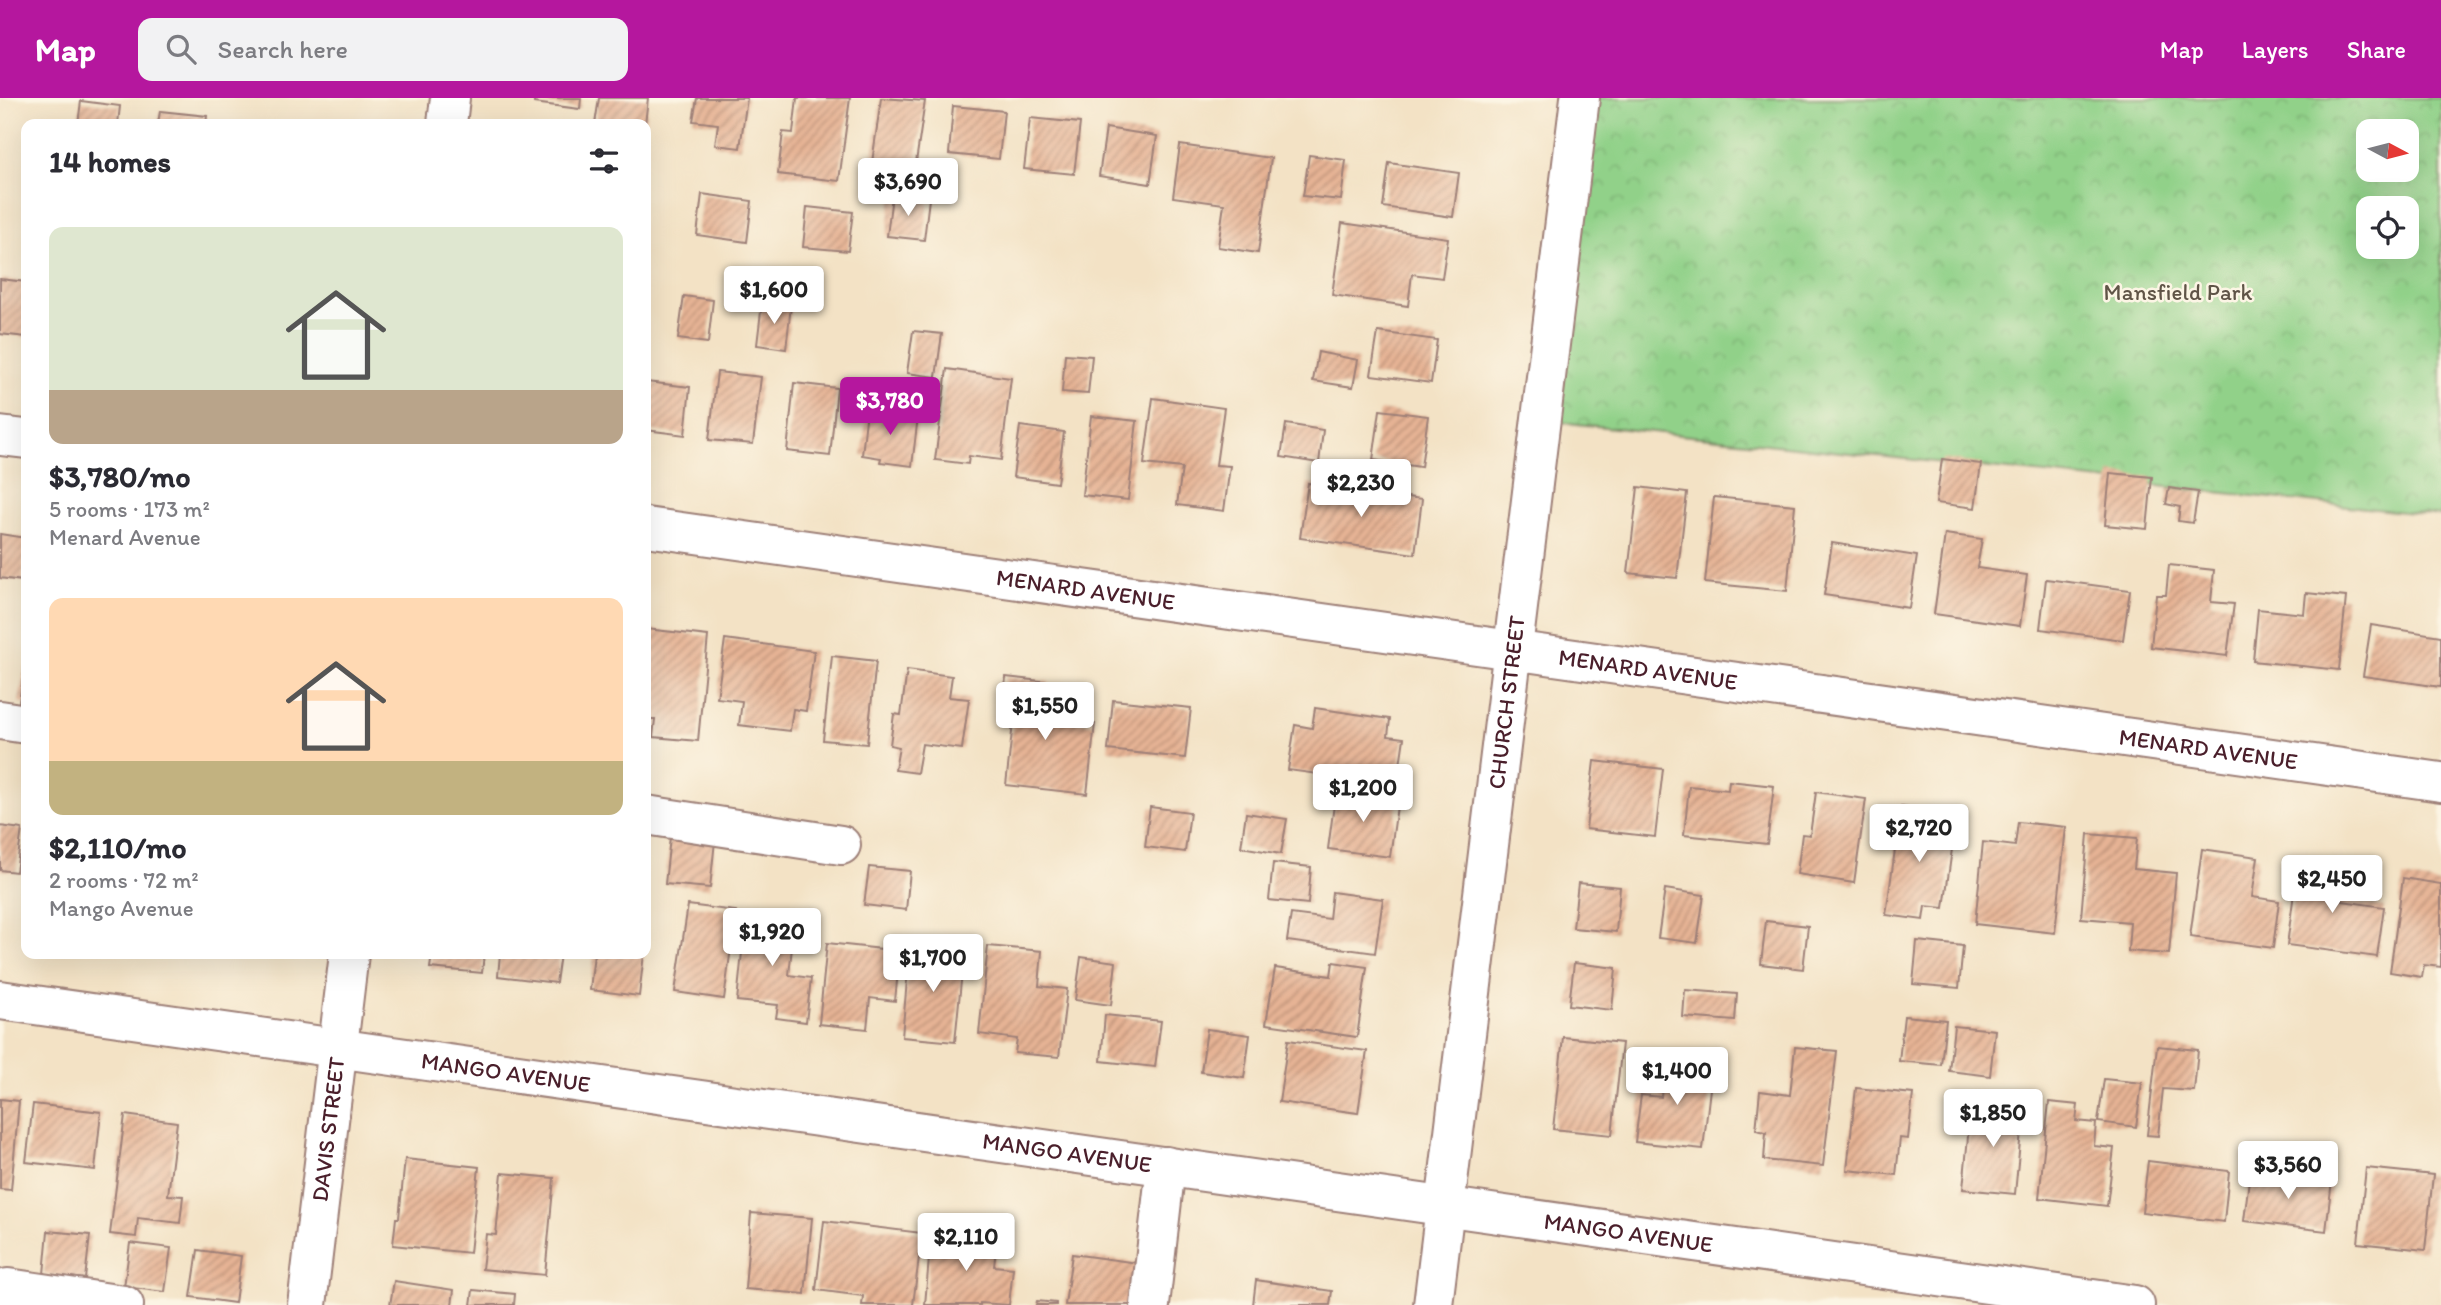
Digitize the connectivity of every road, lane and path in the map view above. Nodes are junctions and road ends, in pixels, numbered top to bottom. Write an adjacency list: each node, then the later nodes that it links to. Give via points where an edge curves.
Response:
1 (450, 98): 3 (street)
2 (1570, 99): 7 (street, CHURCH STREET)
3 (448, 119)
4 (0, 436): 5 (street)
5 (21, 438)
6 (651, 528): 7 (street, MENARD AVENUE)
7 (1513, 650): 10 (street, MENARD AVENUE); 17 (street, CHURCH STREET)
8 (0, 720): 9 (street)
9 (21, 723)
10 (2441, 782)
11 (651, 816): 12 (street)
12 (841, 845)
13 (348, 959): 15 (street, DAVIS STREET)
14 (0, 1000): 15 (street, MANGO AVENUE)
15 (338, 1048): 16 (street, MANGO AVENUE); 20 (street, DAVIS STREET)
16 (1166, 1166): 17 (street, MANGO AVENUE); 21 (street)
17 (1445, 1206): 22 (street, CHURCH STREET); 23 (street, MANGO AVENUE)
18 (8, 1288): 19 (street)
19 (124, 1305)
20 (307, 1305)
21 (1150, 1305)
22 (1433, 1305)
23 (2136, 1305)

